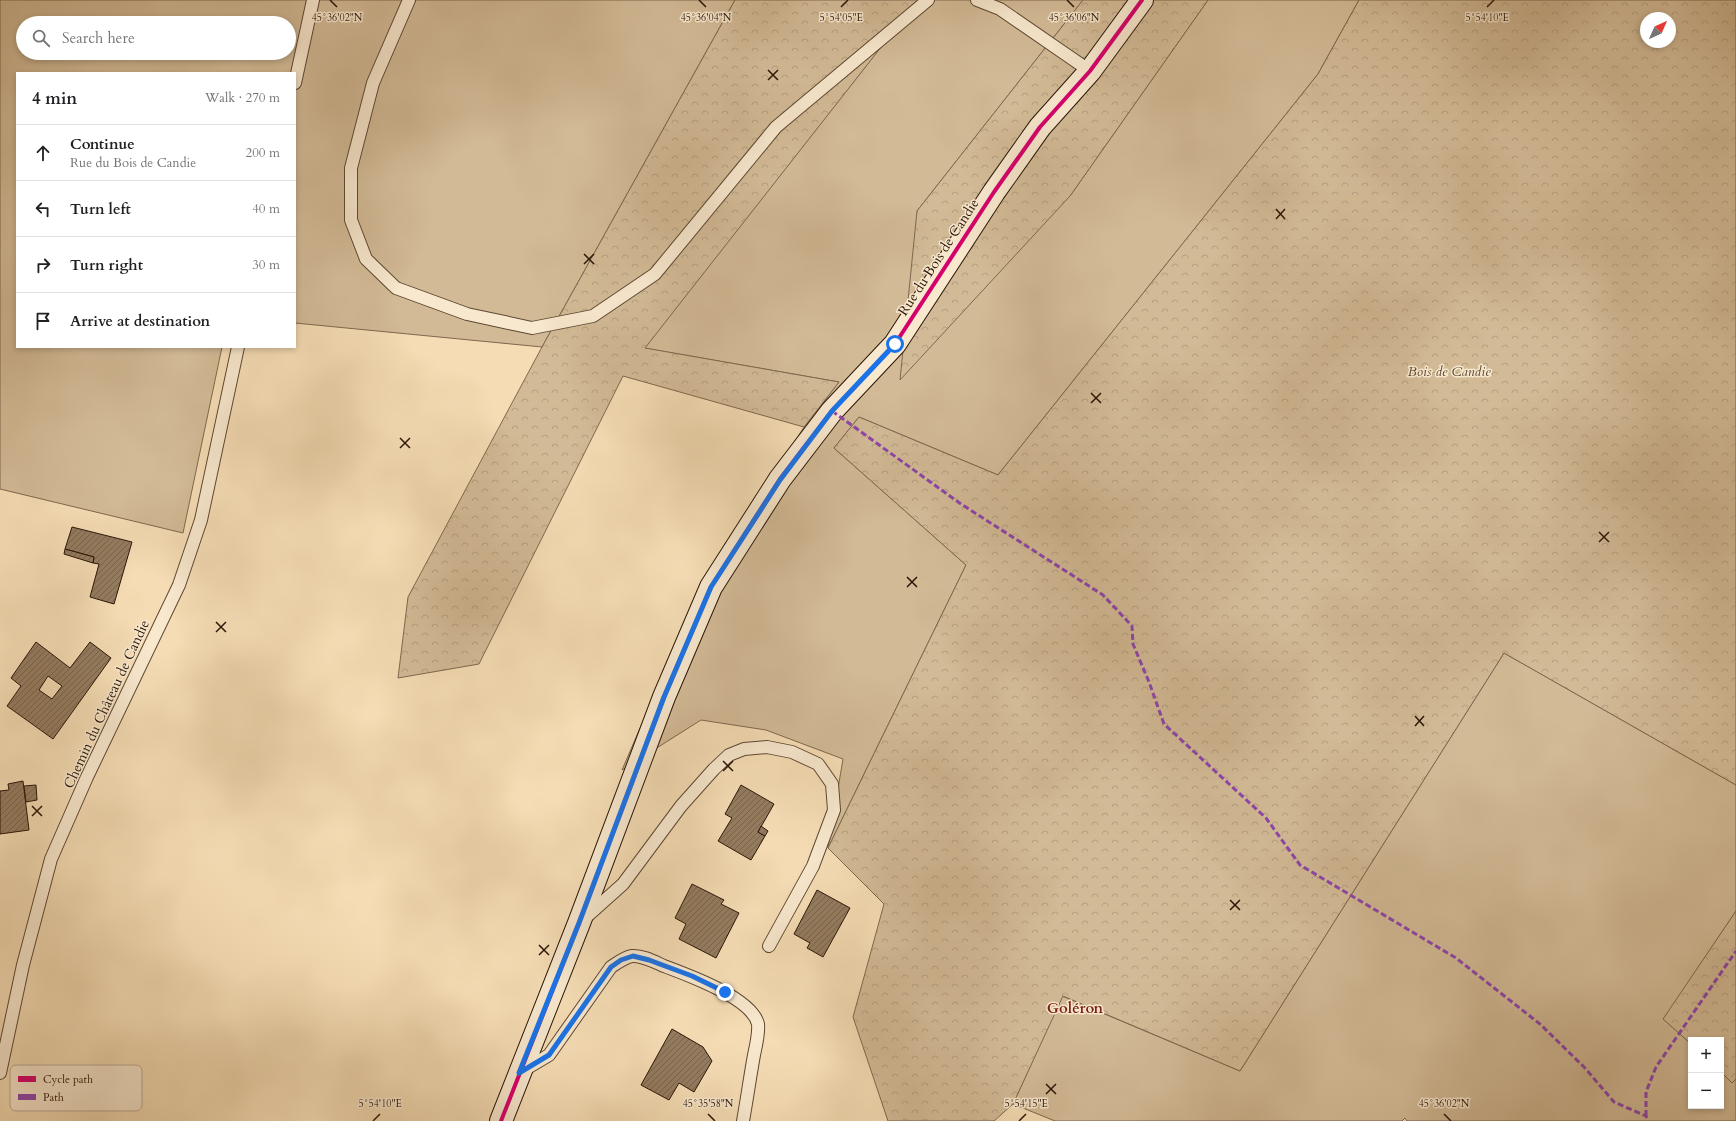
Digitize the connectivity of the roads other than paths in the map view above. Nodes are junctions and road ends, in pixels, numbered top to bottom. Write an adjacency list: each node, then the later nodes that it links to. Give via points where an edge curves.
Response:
1 (313, 0): 7 (lane)
2 (409, 0): 3 (lane, via 373,83 351,168 351,220 366,259 396,288 467,314 532,328 593,316 655,274 776,127)
3 (928, 0)
4 (977, 0): 6 (lane, via 1000,9)
5 (1142, 0): 6 (street, Rue du Bois de Candie)
6 (1090, 70): 9 (street, Rue du Bois de Candie, via 1040,127 994,192 895,344 832,411 780,480 711,587 664,697)
7 (296, 78)
8 (238, 348): 11 (lane, Chemin du Château de Candie, via 201,520 179,585 87,777 51,859 23,965)
9 (579, 923): 10 (lane, via 623,884 681,806 714,769 729,755 744,749 767,747 792,752 818,764 832,784 834,810 813,866); 12 (street, Rue du Bois de Candie)
10 (769, 946)
11 (0, 1073)
12 (519, 1073): 13 (street, Rue du Bois de Candie); 14 (lane, via 549,1055 611,967 633,956 692,976 725,992 753,1015 758,1025)
13 (501, 1121)
14 (743, 1121)

